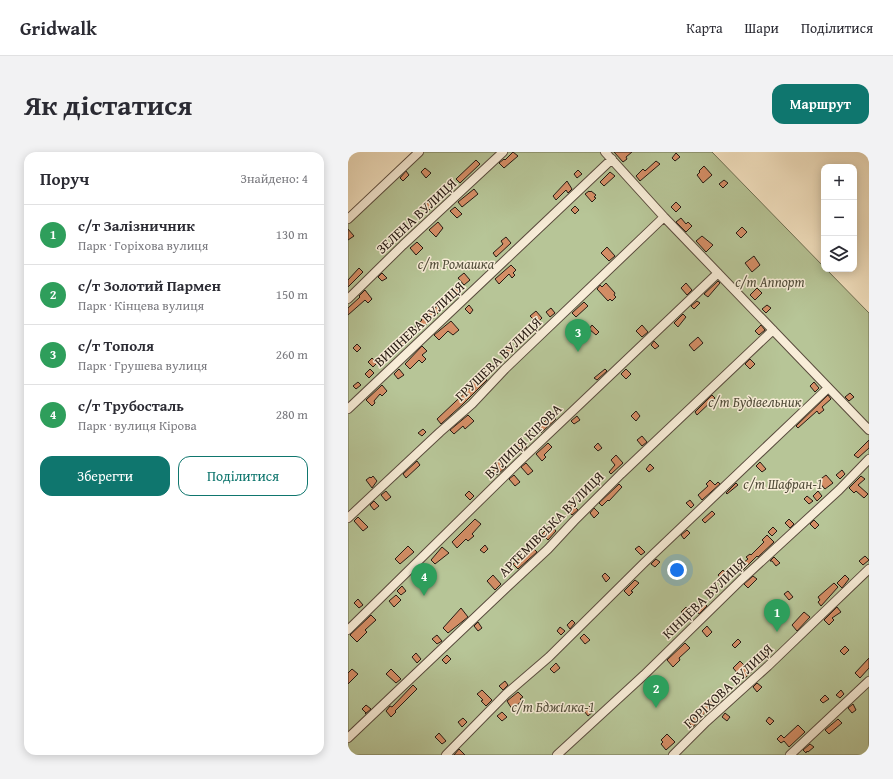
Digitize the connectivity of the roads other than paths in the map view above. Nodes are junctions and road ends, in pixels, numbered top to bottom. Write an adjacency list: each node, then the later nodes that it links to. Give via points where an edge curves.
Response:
1 (419, 152): 6 (street)
2 (503, 152): 8 (street, ЗЕЛЕНА ВУЛИЦЯ)
3 (605, 152): 4 (street)
4 (612, 159): 5 (street); 11 (street, ВИШНЕВА ВУЛИЦЯ)
5 (664, 217): 7 (street); 14 (street, ГРУШЕВА ВУЛИЦЯ, via 505,369 472,404)
6 (348, 219)
7 (718, 273): 9 (street); 16 (street, ВУЛИЦЯ КІРОВА, via 519,462)
8 (348, 299)
9 (774, 330): 10 (street); 18 (street, АРТЕМІВСЬКА ВУЛИЦЯ)
10 (828, 388): 12 (street); 19 (street, via 549,657 506,694)
11 (348, 409)
12 (869, 430)
13 (869, 459): 20 (street, КІНЦЕВА ВУЛИЦЯ)
14 (348, 518)
15 (869, 569): 21 (street, ГОРІХОВА ВУЛИЦЯ)
16 (348, 630)
17 (869, 681): 22 (street)
18 (348, 738)
19 (446, 755)
20 (557, 755)
21 (673, 755)
22 (790, 755)

